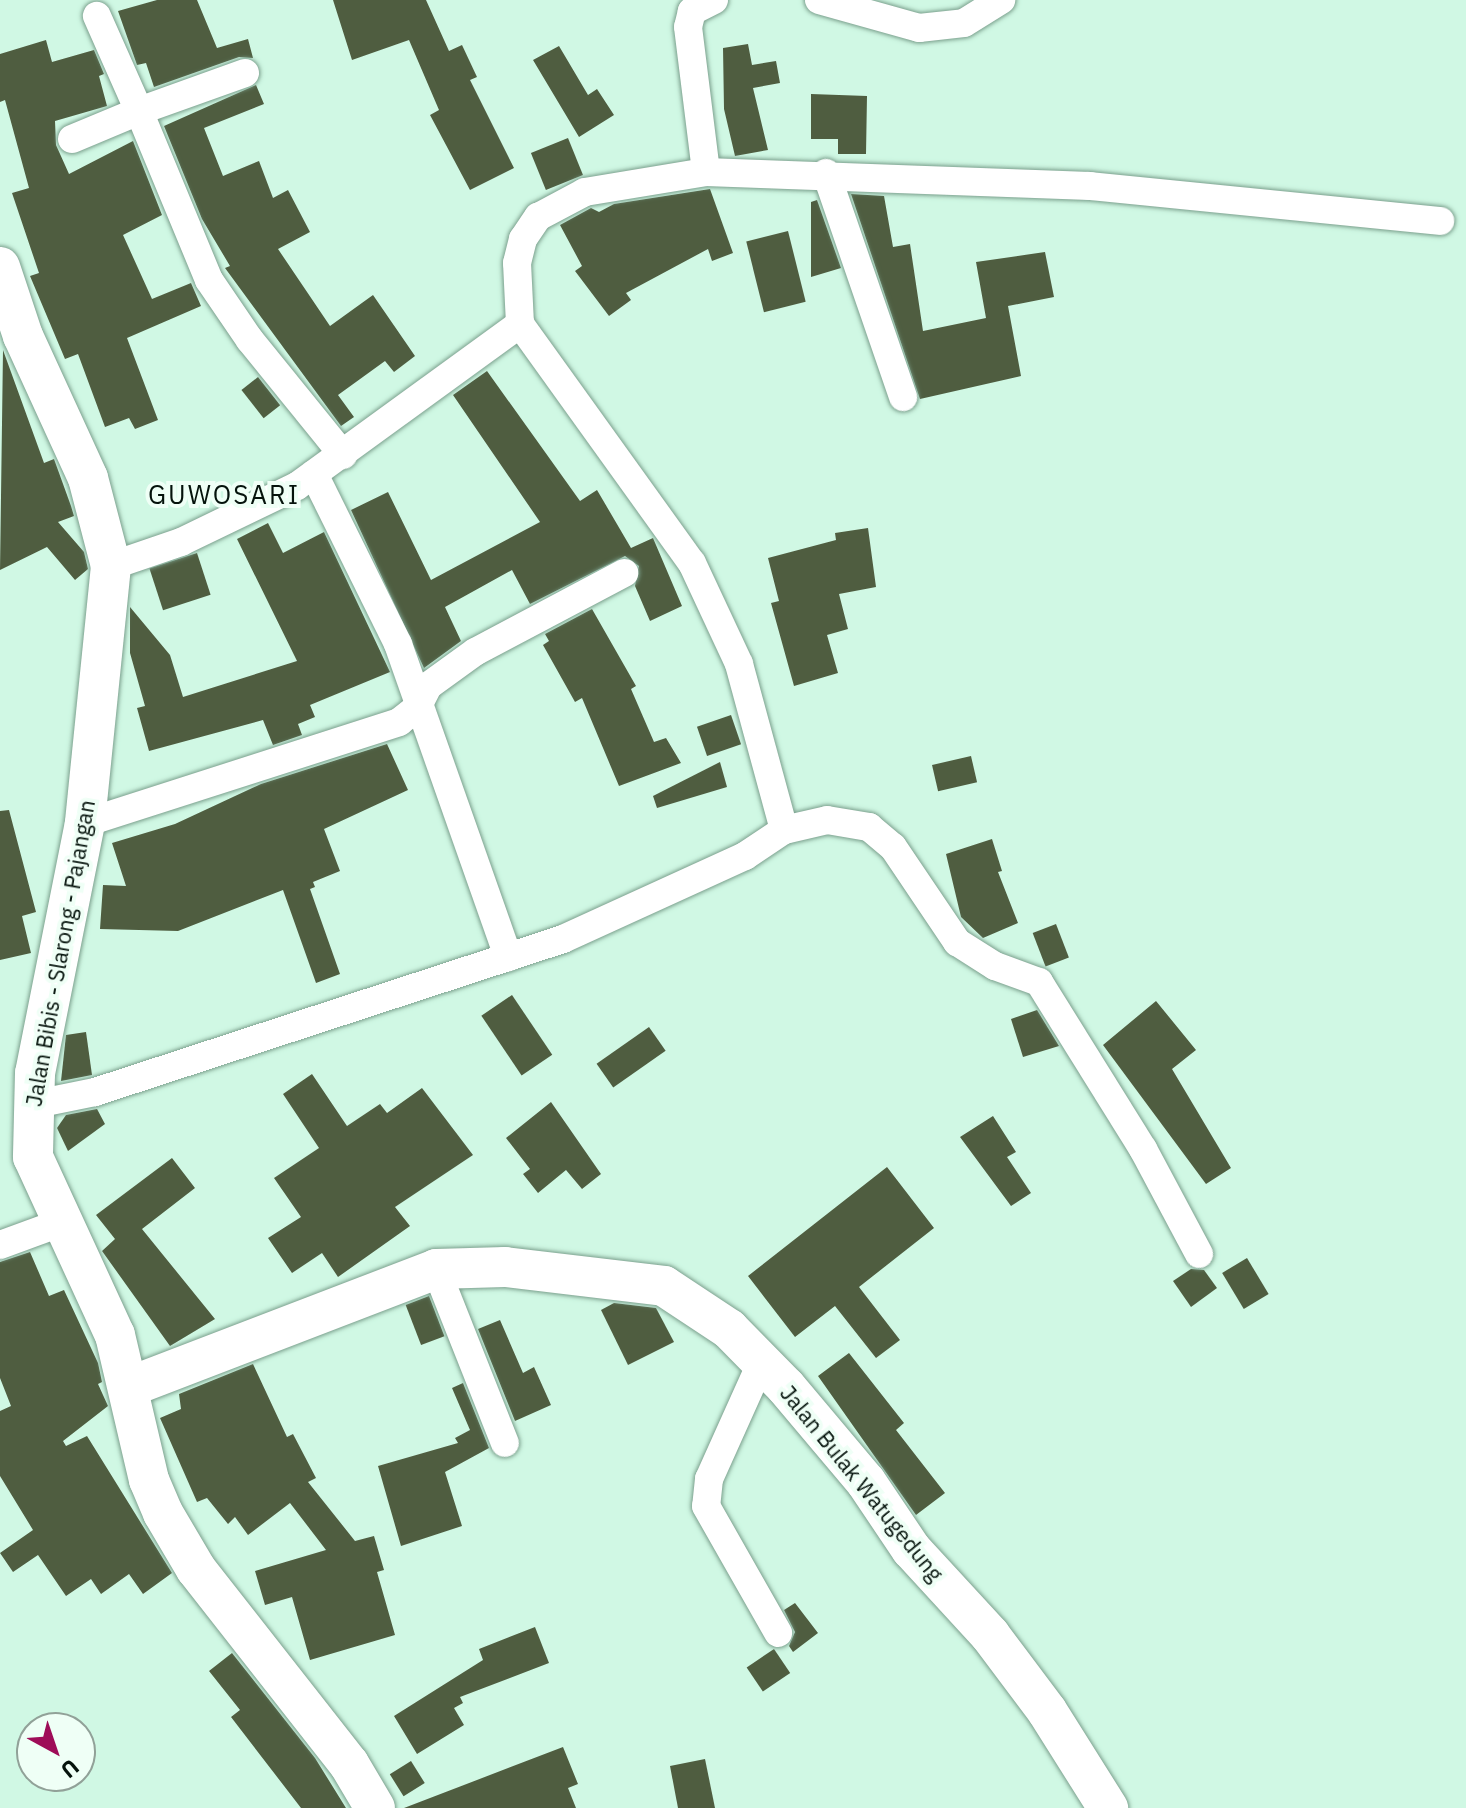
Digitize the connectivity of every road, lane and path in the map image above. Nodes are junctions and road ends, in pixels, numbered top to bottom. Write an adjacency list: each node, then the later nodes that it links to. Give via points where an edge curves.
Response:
1 (714, 0): 8 (street, via 699,3 688,27)
2 (819, 0): 3 (street, via 919,28 964,23)
3 (1001, 0)
4 (97, 16): 6 (street)
5 (245, 73): 6 (street)
6 (139, 111): 7 (street); 14 (street, via 209,280)
7 (72, 139)
8 (706, 172): 9 (street); 12 (street, via 585,192 538,217 523,239 517,263)
9 (826, 173): 10 (street, via 1090,186); 13 (street)
10 (1440, 221)
11 (0, 267): 16 (main road, Jalan Bibis - Slarong - Pajangan, via 23,336 88,478)
12 (520, 324): 14 (street); 20 (street, via 692,563 739,664)
13 (903, 397)
14 (343, 455): 15 (street)
15 (314, 474): 16 (street, via 221,524); 18 (street, via 398,644)
16 (111, 566): 19 (main road, Jalan Bibis - Slarong - Pajangan)
17 (624, 573): 18 (street, via 475,652 428,686)
18 (417, 708): 19 (street, via 399,722); 21 (street)
19 (85, 823): 22 (main road, Jalan Bibis - Slarong - Pajangan)
20 (784, 830): 21 (street, via 745,856 563,939); 25 (street, via 827,820 869,827 893,847 957,942 995,966 1039,982 1143,1149)
21 (508, 957): 22 (street, via 95,1092)
22 (31, 1105): 23 (main road, Jalan Bibis - Slarong - Pajangan, via 33,1157)
23 (63, 1222): 24 (street); 28 (main road, Jalan Bibis - Slarong - Pajangan, via 101,1299)
24 (0, 1245)
25 (1199, 1254)
26 (436, 1269): 27 (main road, Jalan Bulak Watugedung, via 505,1267 664,1286 729,1329); 28 (main road, Jalan Bulak Watugedung); 29 (street)
27 (762, 1361): 30 (street, via 709,1479 706,1506); 32 (main road, Jalan Bulak Watugedung, via 866,1482 911,1549 990,1635 1047,1711)
28 (129, 1387): 31 (main road, Jalan Bibis - Slarong - Pajangan, via 149,1480 179,1544 349,1764)
29 (505, 1443)
30 (778, 1633)
31 (375, 1808)
32 (1108, 1808)

